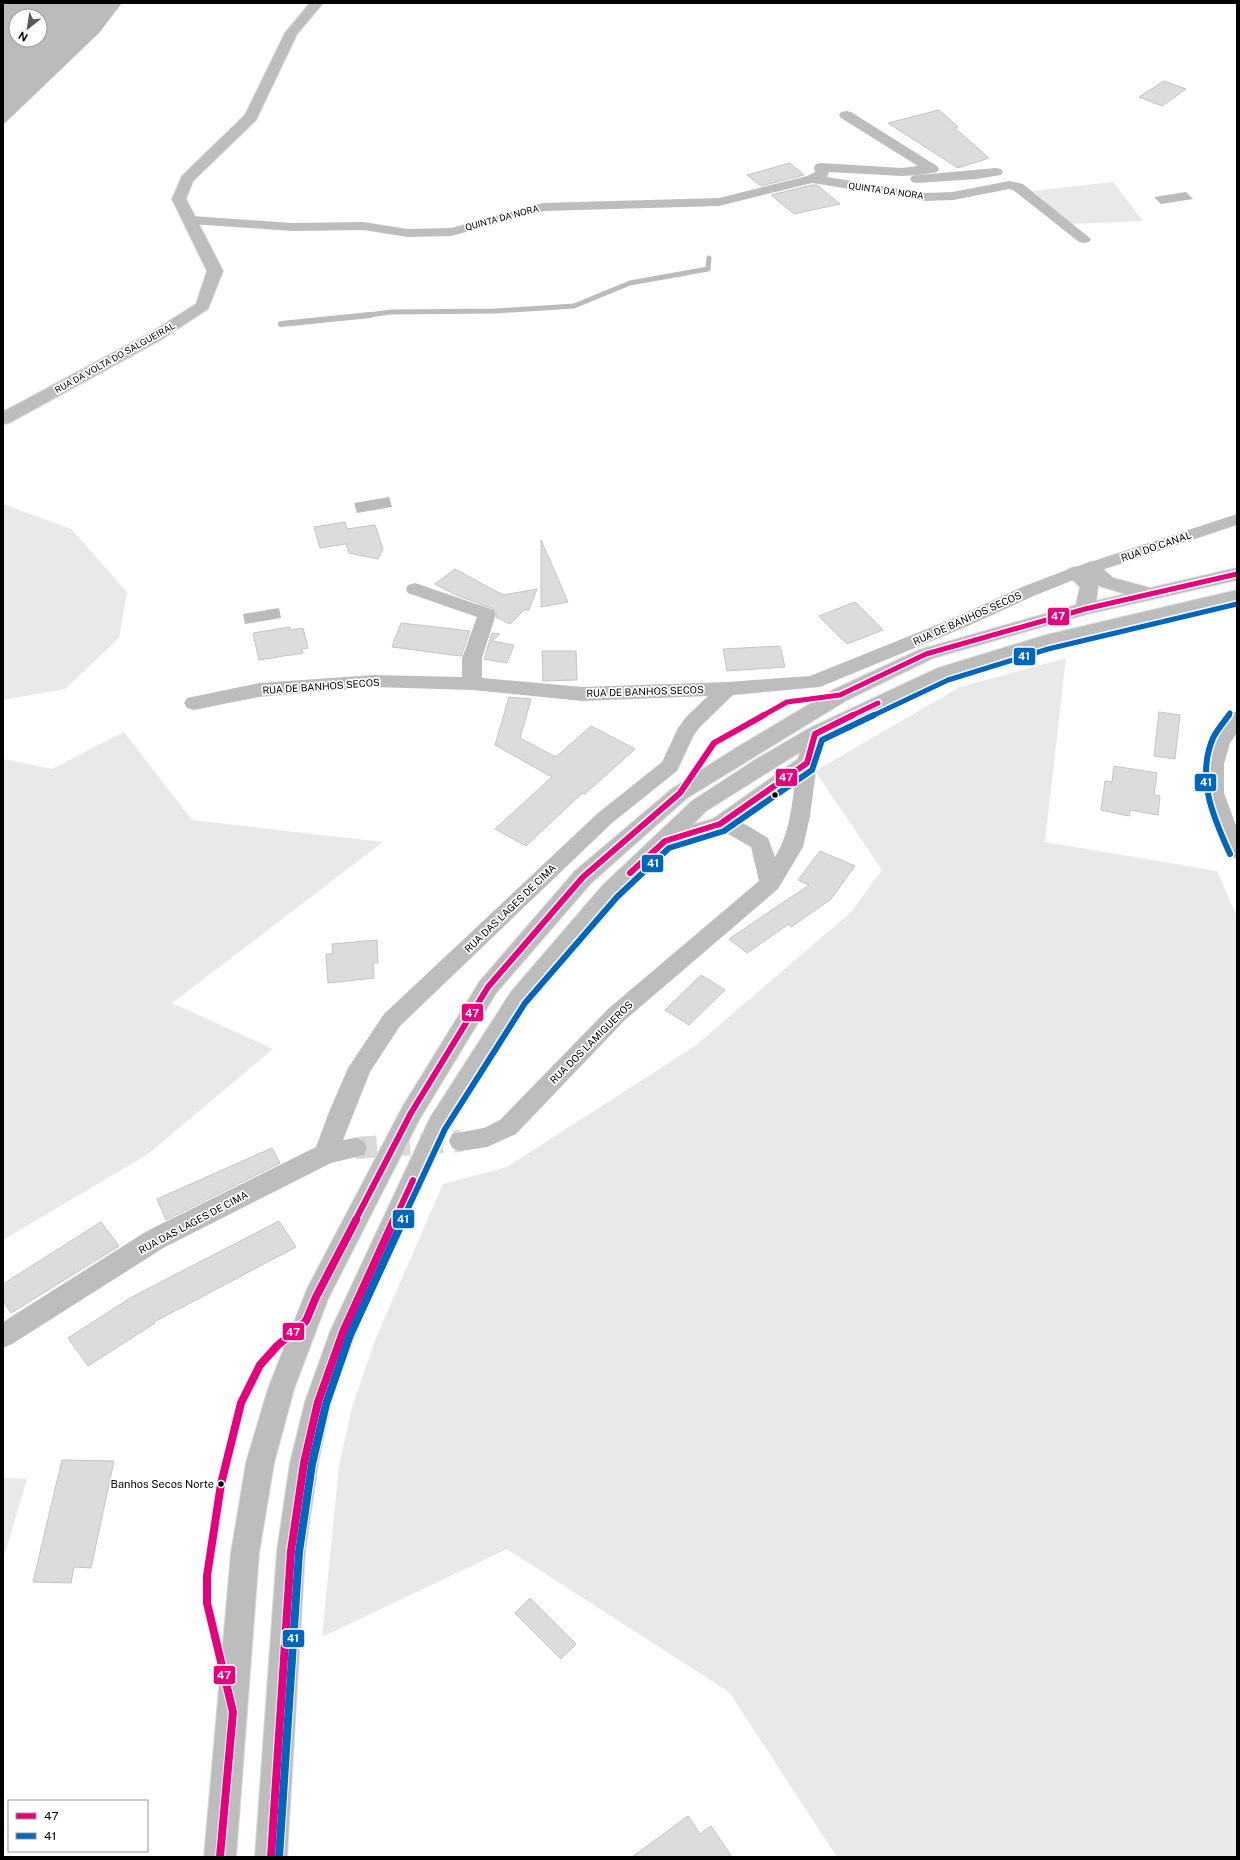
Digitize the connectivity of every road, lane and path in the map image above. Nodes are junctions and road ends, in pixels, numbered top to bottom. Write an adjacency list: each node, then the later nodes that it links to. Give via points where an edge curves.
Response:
1 (316, 3): 5 (main road, RUA DA VOLTA DO SALGUEIRAL, via 291,33 251,117 187,179 179,198)
2 (846, 114): 4 (main road, QUINTA DA NORA, via 932,169 902,172 821,167)
3 (996, 172): 4 (main road, QUINTA DA NORA, via 979,176 903,180)
4 (817, 177): 5 (main road, QUINTA DA NORA, via 719,202 543,207 451,232 408,233 363,226 292,227); 6 (main road, QUINTA DA NORA, via 925,197 953,196 1009,185 1018,187)
5 (191, 220): 7 (main road, RUA DA VOLTA DO SALGUEIRAL, via 215,271 203,306 156,336)
6 (1084, 239)
7 (3, 419)
8 (1237, 518): 9 (main road, RUA DO CANAL)
9 (1083, 570): 12 (main road, via 1106,582); 14 (main road, via 1089,586); 16 (main road, RUA DE BANHOS SECOS, via 813,682)
10 (1237, 574): 12 (main road)
11 (415, 589): 15 (main road, via 488,614 472,658)
12 (1149, 594): 14 (main road)
13 (1237, 596): 19 (main road, via 1046,640 945,673)
14 (1085, 609): 29 (main road, via 926,654 840,695 743,753 680,793 582,877 488,987 411,1113 316,1297 281,1389 260,1463 246,1553)
15 (472, 684): 16 (main road, RUA DE BANHOS SECOS, via 582,694); 17 (main road, RUA DE BANHOS SECOS, via 374,681 337,683 260,690)
16 (728, 688): 27 (main road, RUA DAS LAGES DE CIMA, via 693,722 670,766 605,818 392,1020 360,1068)
17 (194, 703)
18 (1237, 718): 23 (main road, via 1220,742 1214,764 1214,793)
19 (815, 734): 20 (main road, RUA DOS LAMIGUEROS); 22 (main road, via 699,806)
20 (807, 763): 21 (main road); 24 (main road, RUA DOS LAMIGUEROS, via 800,816 792,847)
21 (720, 824): 22 (main road); 24 (main road, via 761,843)
22 (665, 841): 30 (main road, via 611,891 518,998 438,1125 343,1332 318,1402 304,1463 291,1551)
23 (1237, 851)
24 (770, 883): 25 (main road, RUA DOS LAMIGUEROS, via 617,1014 508,1127 487,1137)
25 (461, 1141)
26 (355, 1148): 27 (main road, RUA DAS LAGES DE CIMA)
27 (326, 1154): 28 (main road, RUA DAS LAGES DE CIMA, via 156,1239)
28 (3, 1336)
29 (220, 1857)
30 (271, 1857)

